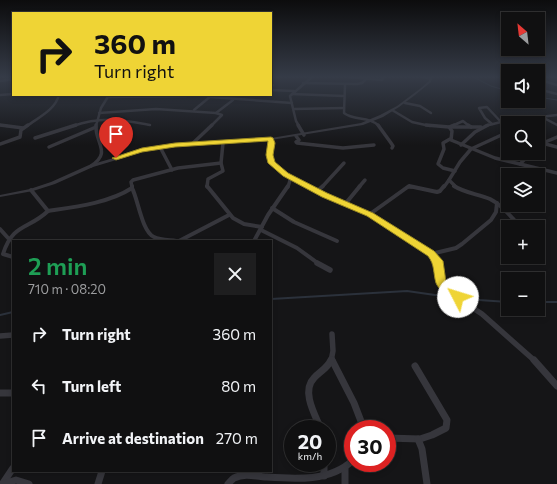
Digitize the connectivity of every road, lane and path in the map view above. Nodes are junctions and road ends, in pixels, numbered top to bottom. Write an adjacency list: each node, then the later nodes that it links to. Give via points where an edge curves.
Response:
1 (58, 100): 29 (street, via 53,107)
2 (105, 100): 14 (street)
3 (207, 100): 12 (street)
4 (233, 100): 8 (street); 15 (street)
5 (291, 100): 8 (street)
6 (344, 100): 10 (street)
7 (409, 100): 9 (street)
8 (292, 103): 11 (street)
9 (405, 103): 13 (street); 16 (street, via 420,106)
10 (344, 108): 11 (street); 21 (street, via 346,116)
11 (294, 109): 31 (street, via 296,121)
12 (194, 110): 14 (street, via 156,109); 15 (street)
13 (392, 110): 21 (street); 28 (street, via 412,122)
14 (99, 113): 20 (street)
15 (216, 113): 41 (street, via 222,116)
16 (431, 113)
17 (557, 115): 18 (street)
18 (545, 116)
19 (545, 119): 26 (street)
20 (98, 120): 25 (street, via 114,119); 27 (street); 35 (street)
21 (370, 121): 31 (street); 48 (street, via 379,125)
22 (501, 122): 23 (street); 23 (street, via 487,107 479,108)
23 (492, 124): 30 (street)
24 (0, 125): 29 (street)
25 (150, 125)
26 (557, 125)
27 (96, 127): 45 (street); 50 (street, via 103,154)
28 (449, 127): 30 (street, via 463,121 471,127); 37 (street, via 452,131)
29 (23, 128): 40 (street, via 20,137)
30 (480, 128): 42 (street)
31 (304, 135): 33 (street)
32 (501, 135): 49 (street)
33 (296, 136): 36 (street); 44 (street, via 299,140 297,143 325,148)
34 (557, 137): 38 (street)
35 (35, 138)
36 (271, 139): 39 (street); 62 (street, via 272,163)
37 (450, 139): 42 (street); 60 (street, via 444,143 438,164)
38 (545, 142)
39 (223, 143): 41 (street); 54 (street)
40 (0, 144)
41 (192, 144): 46 (street)
42 (461, 144): 49 (street)
43 (545, 144): 47 (street)
44 (374, 145)
45 (49, 147)
46 (160, 147): 51 (street); 59 (street)
47 (557, 147)
48 (392, 148)
49 (472, 148): 56 (street, via 495,158); 60 (street)
50 (101, 158): 51 (street); 57 (street)
51 (110, 160): 57 (street)
52 (523, 160): 56 (street)
53 (527, 160): 58 (street)
54 (221, 163): 59 (street); 74 (street, via 222,173 210,178 207,184 210,192 218,198)
55 (344, 163): 67 (street)
56 (520, 164): 58 (street)
57 (91, 166): 66 (street)
58 (534, 167): 61 (street)
59 (172, 170): 65 (street, via 133,180)
60 (454, 171): 64 (street)
61 (557, 173)
62 (291, 177): 67 (street); 71 (street, via 290,183)
63 (365, 180): 69 (street)
64 (449, 180): 70 (street, via 462,189); 73 (street, via 437,192 409,186)
65 (132, 188): 72 (street, via 90,204); 80 (street, via 138,210 150,235)
66 (31, 190): 68 (street); 72 (street)
67 (317, 191): 69 (street)
68 (0, 196)
69 (346, 203): 73 (street)
70 (497, 203): 75 (street); 84 (street, via 496,212 491,220 462,244)
71 (272, 208): 76 (street); 83 (street, via 294,222)
72 (48, 212): 78 (street)
73 (370, 214): 84 (street)
74 (229, 215): 76 (street); 81 (street)
75 (513, 220)
76 (261, 229): 82 (street); 86 (street, via 297,248)
77 (2, 231): 78 (street); 79 (street)
78 (14, 231): 79 (street)
79 (8, 238): 85 (street, via 3,254)
80 (169, 240)
81 (181, 240)
82 (255, 240)
83 (337, 241)
84 (431, 254): 92 (street, via 438,261 442,284 515,343)
85 (12, 257)
86 (330, 270)
87 (332, 334): 90 (street)
88 (12, 335): 89 (street)
89 (0, 336)
90 (332, 359): 95 (street, via 328,368 315,376 310,384 311,401); 96 (street)
91 (415, 366): 98 (street, via 447,420 446,428)
92 (557, 386)
93 (0, 392): 94 (street)
94 (12, 393)
95 (318, 420)
96 (361, 420)
97 (396, 436): 98 (street)
98 (418, 439): 110 (street)
99 (344, 468): 104 (street)
100 (12, 469): 105 (street)
101 (102, 472): 107 (street)
102 (324, 472): 104 (street)
103 (345, 472): 109 (street)
104 (324, 476): 108 (street, via 284,478 244,475 232,478)
105 (2, 484): 106 (street, via 18,479)
106 (29, 484)
107 (98, 484)
108 (228, 484)
109 (345, 484)
110 (427, 484)

